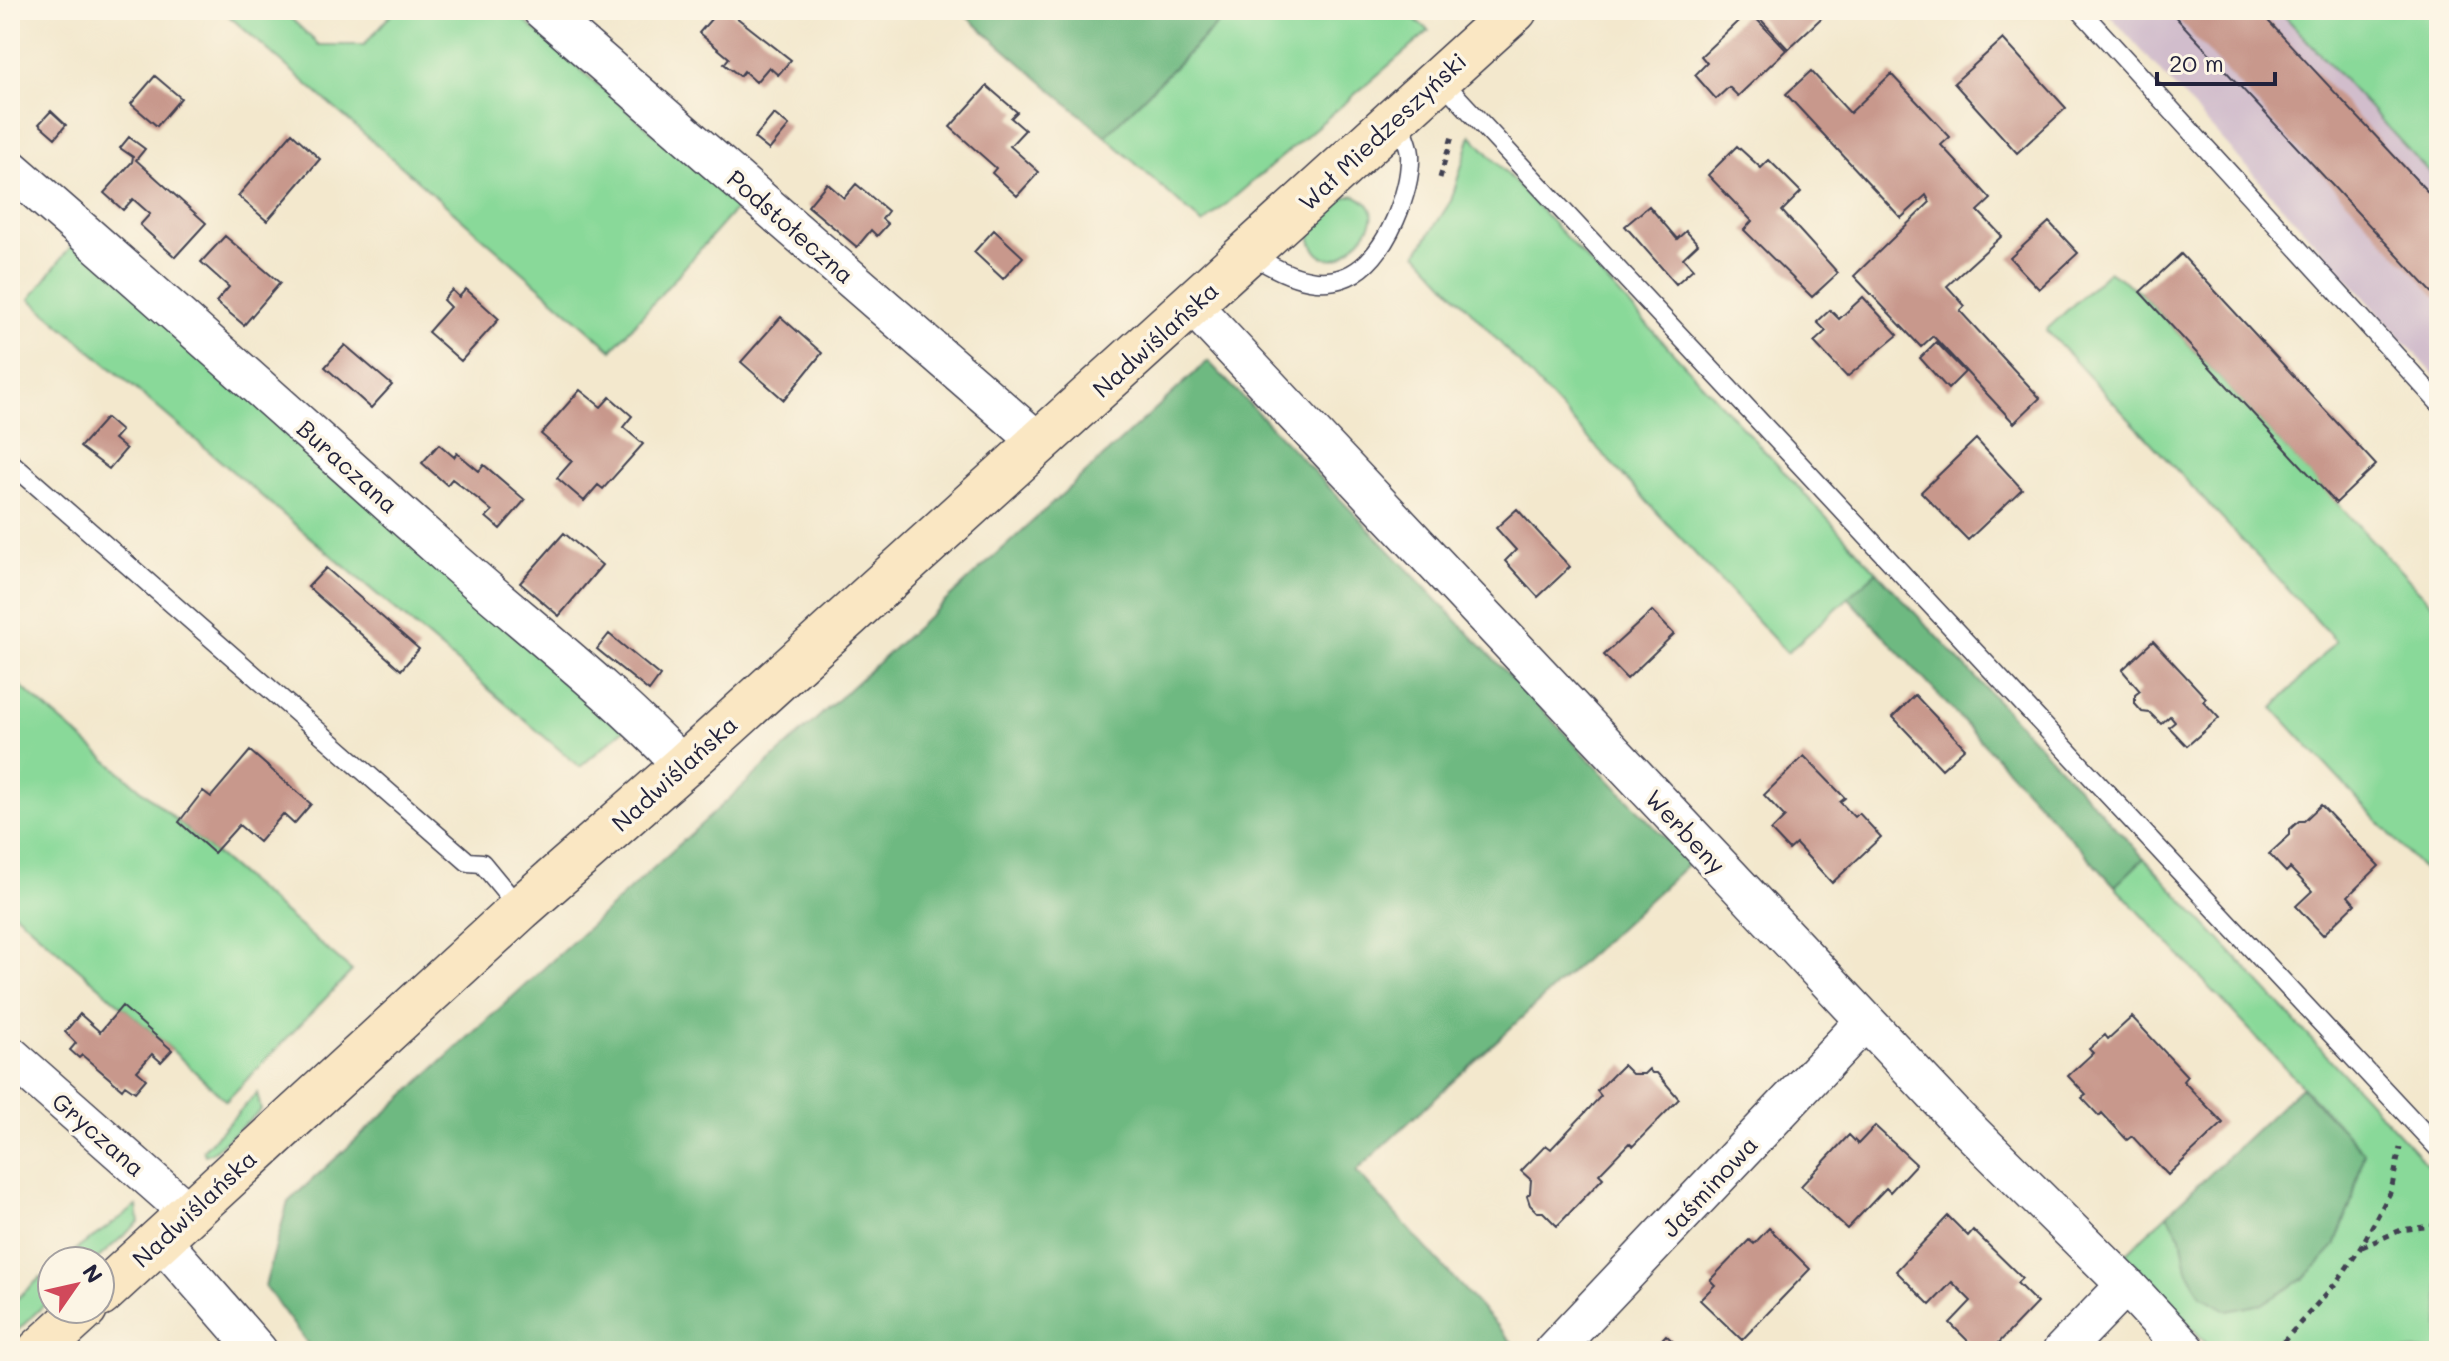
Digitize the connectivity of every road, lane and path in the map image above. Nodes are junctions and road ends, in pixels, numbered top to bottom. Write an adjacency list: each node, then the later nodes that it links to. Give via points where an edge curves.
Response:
1 (542, 10): 11 (street, Podstołeczna)
2 (1515, 10): 4 (main road, Wał Miedzeszyński)
3 (2080, 10): 10 (lane)
4 (1450, 90): 5 (main road, Wał Miedzeszyński); 7 (path); 17 (lane)
5 (1398, 118): 8 (main road, Wał Miedzeszyński); 8 (lane, via 1410,152 1407,194 1389,233 1362,269 1314,281 1294,278)
6 (10, 168): 13 (street, Buraczana, via 637,718)
7 (1438, 183)
8 (1250, 253): 9 (main road, Nadwiślańska)
9 (1192, 305): 11 (main road, Nadwiślańska); 15 (street, Werbeny)
10 (2439, 403)
11 (1040, 443): 13 (main road, Nadwiślańska)
12 (10, 462): 14 (lane, via 468,862 482,863)
13 (683, 766): 14 (main road, Nadwiślańska)
14 (520, 909): 20 (main road, Nadwiślańska)
15 (1865, 1021): 23 (street, Werbeny); 27 (street, Jaśminowa)
16 (10, 1055): 20 (street, Gryczana)
17 (2407, 1113): 18 (lane); 21 (path, via 2391,1191)
18 (2439, 1149)
19 (2439, 1225): 21 (path, via 2401,1230)
20 (175, 1226): 22 (main road, Nadwiślańska); 26 (street, Gryczana)
21 (2361, 1247): 30 (path)
22 (116, 1280)
23 (2126, 1285): 28 (street); 29 (street, Werbeny)
24 (67, 1325): 25 (main road)
25 (39, 1351)
26 (258, 1351)
27 (1553, 1351)
28 (2062, 1351)
29 (2187, 1351)
30 (2275, 1351)

